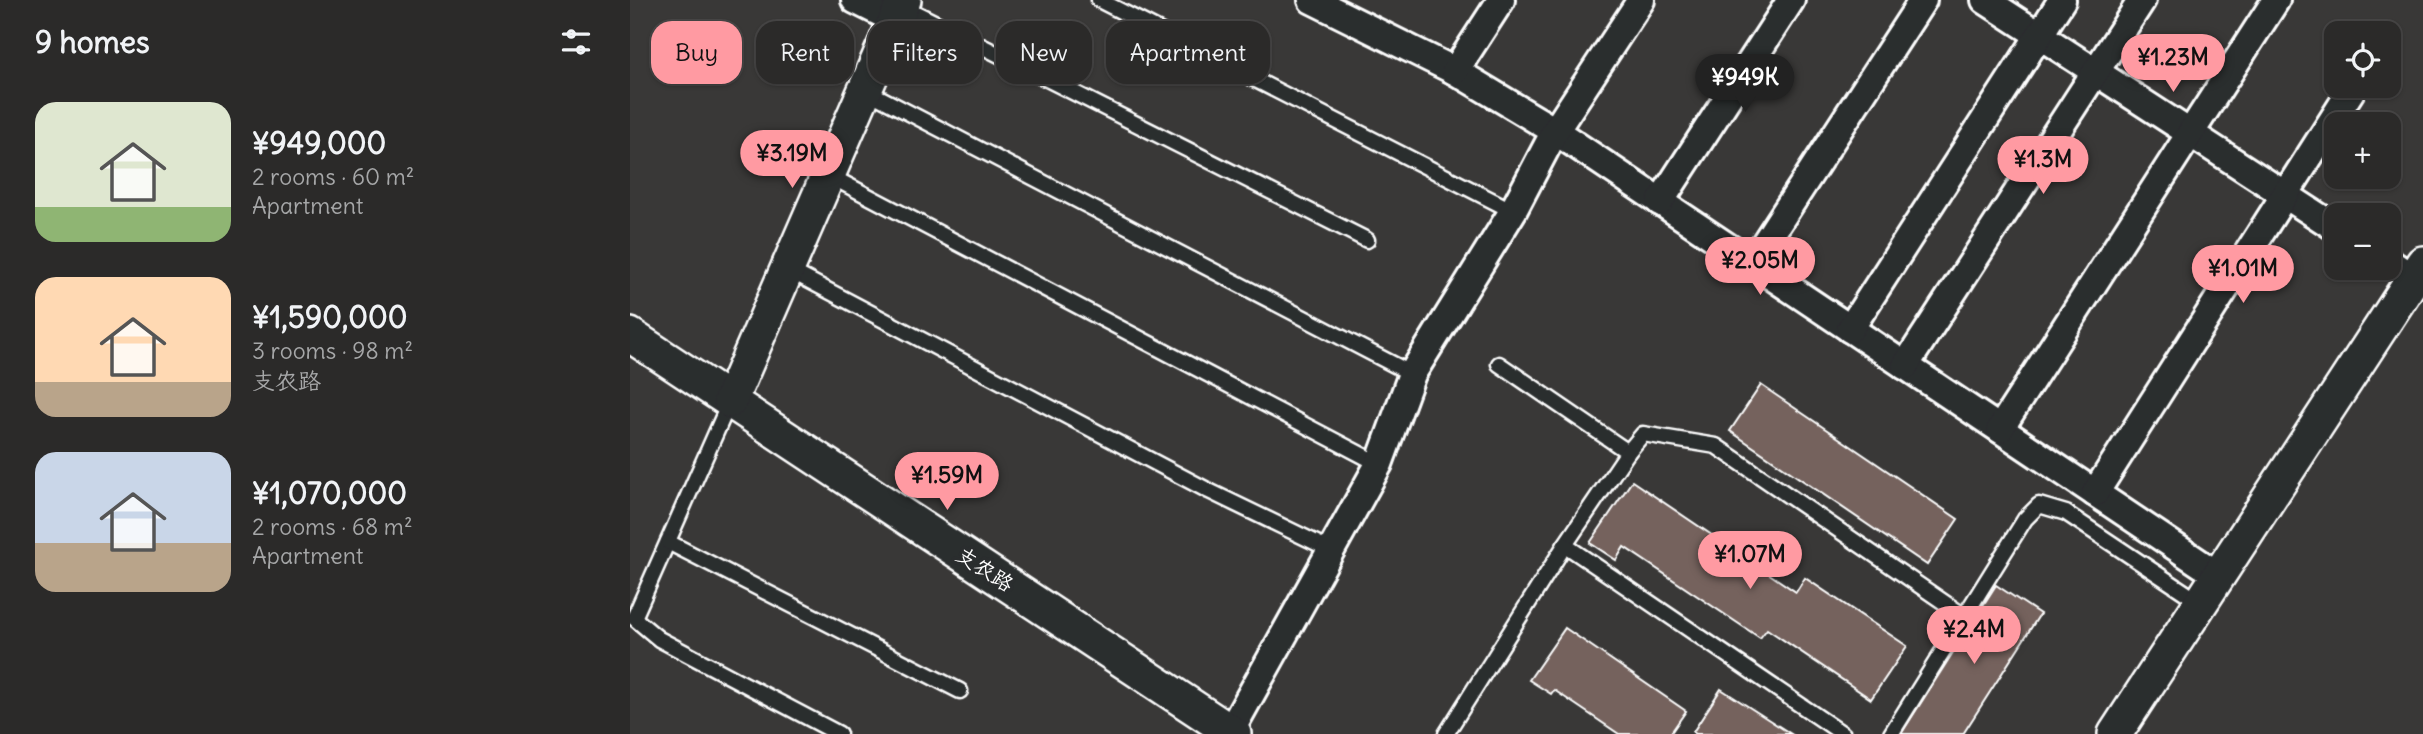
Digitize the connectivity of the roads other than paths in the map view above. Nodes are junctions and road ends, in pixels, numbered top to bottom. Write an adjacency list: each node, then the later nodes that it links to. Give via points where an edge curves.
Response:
1 (855, 0): 12 (street)
2 (1100, 0): 23 (lane)
3 (1312, 0): 14 (street)
4 (1501, 0): 14 (street)
5 (1641, 0): 18 (street)
6 (1791, 0): 22 (street)
7 (1923, 0): 26 (street)
8 (1984, 0): 13 (street)
9 (2062, 0): 13 (street)
10 (2142, 0): 15 (street)
11 (2276, 0): 19 (street)
12 (900, 9): 16 (street); 25 (lane)
13 (2039, 36): 15 (street); 29 (street)
14 (1455, 71): 18 (street)
15 (2095, 72): 19 (street); 32 (street)
16 (865, 90): 20 (street); 33 (lane)
17 (2347, 98): 21 (street)
18 (1555, 131): 22 (street); 23 (street)
19 (2189, 133): 21 (street); 35 (street)
20 (828, 175): 28 (street); 37 (lane)
21 (2285, 195): 24 (street); 38 (street)
22 (1660, 202): 26 (street)
23 (1513, 211): 33 (street)
24 (2324, 220)
25 (1367, 240)
26 (1752, 263): 29 (street)
27 (2408, 268): 42 (street)
28 (787, 269): 34 (street); 41 (lane, via 1209,491)
29 (1850, 329): 32 (street)
30 (630, 335): 34 (street, 支农路)
31 (1499, 364): 36 (lane)
32 (1905, 366): 35 (street)
33 (1412, 374): 37 (street)
34 (730, 401): 39 (lane); 45 (street, 支农路)
35 (2000, 429): 38 (street)
36 (1628, 452): 40 (lane); 43 (lane, via 1643,433 1716,446)
37 (1379, 464): 41 (street)
38 (2095, 493): 42 (street)
39 (668, 542): 44 (lane); 46 (lane, via 634,618 659,639)
40 (1565, 545): 47 (lane); 48 (lane)
41 (1331, 550): 45 (street)
42 (2210, 589): 43 (lane, via 2066,513 2039,505 2025,519); 50 (street)
43 (1964, 616): 49 (lane)
44 (960, 691)
45 (1232, 733)
46 (839, 734)
47 (1446, 734)
48 (1843, 734)
49 (1891, 734)
50 (2115, 734)

